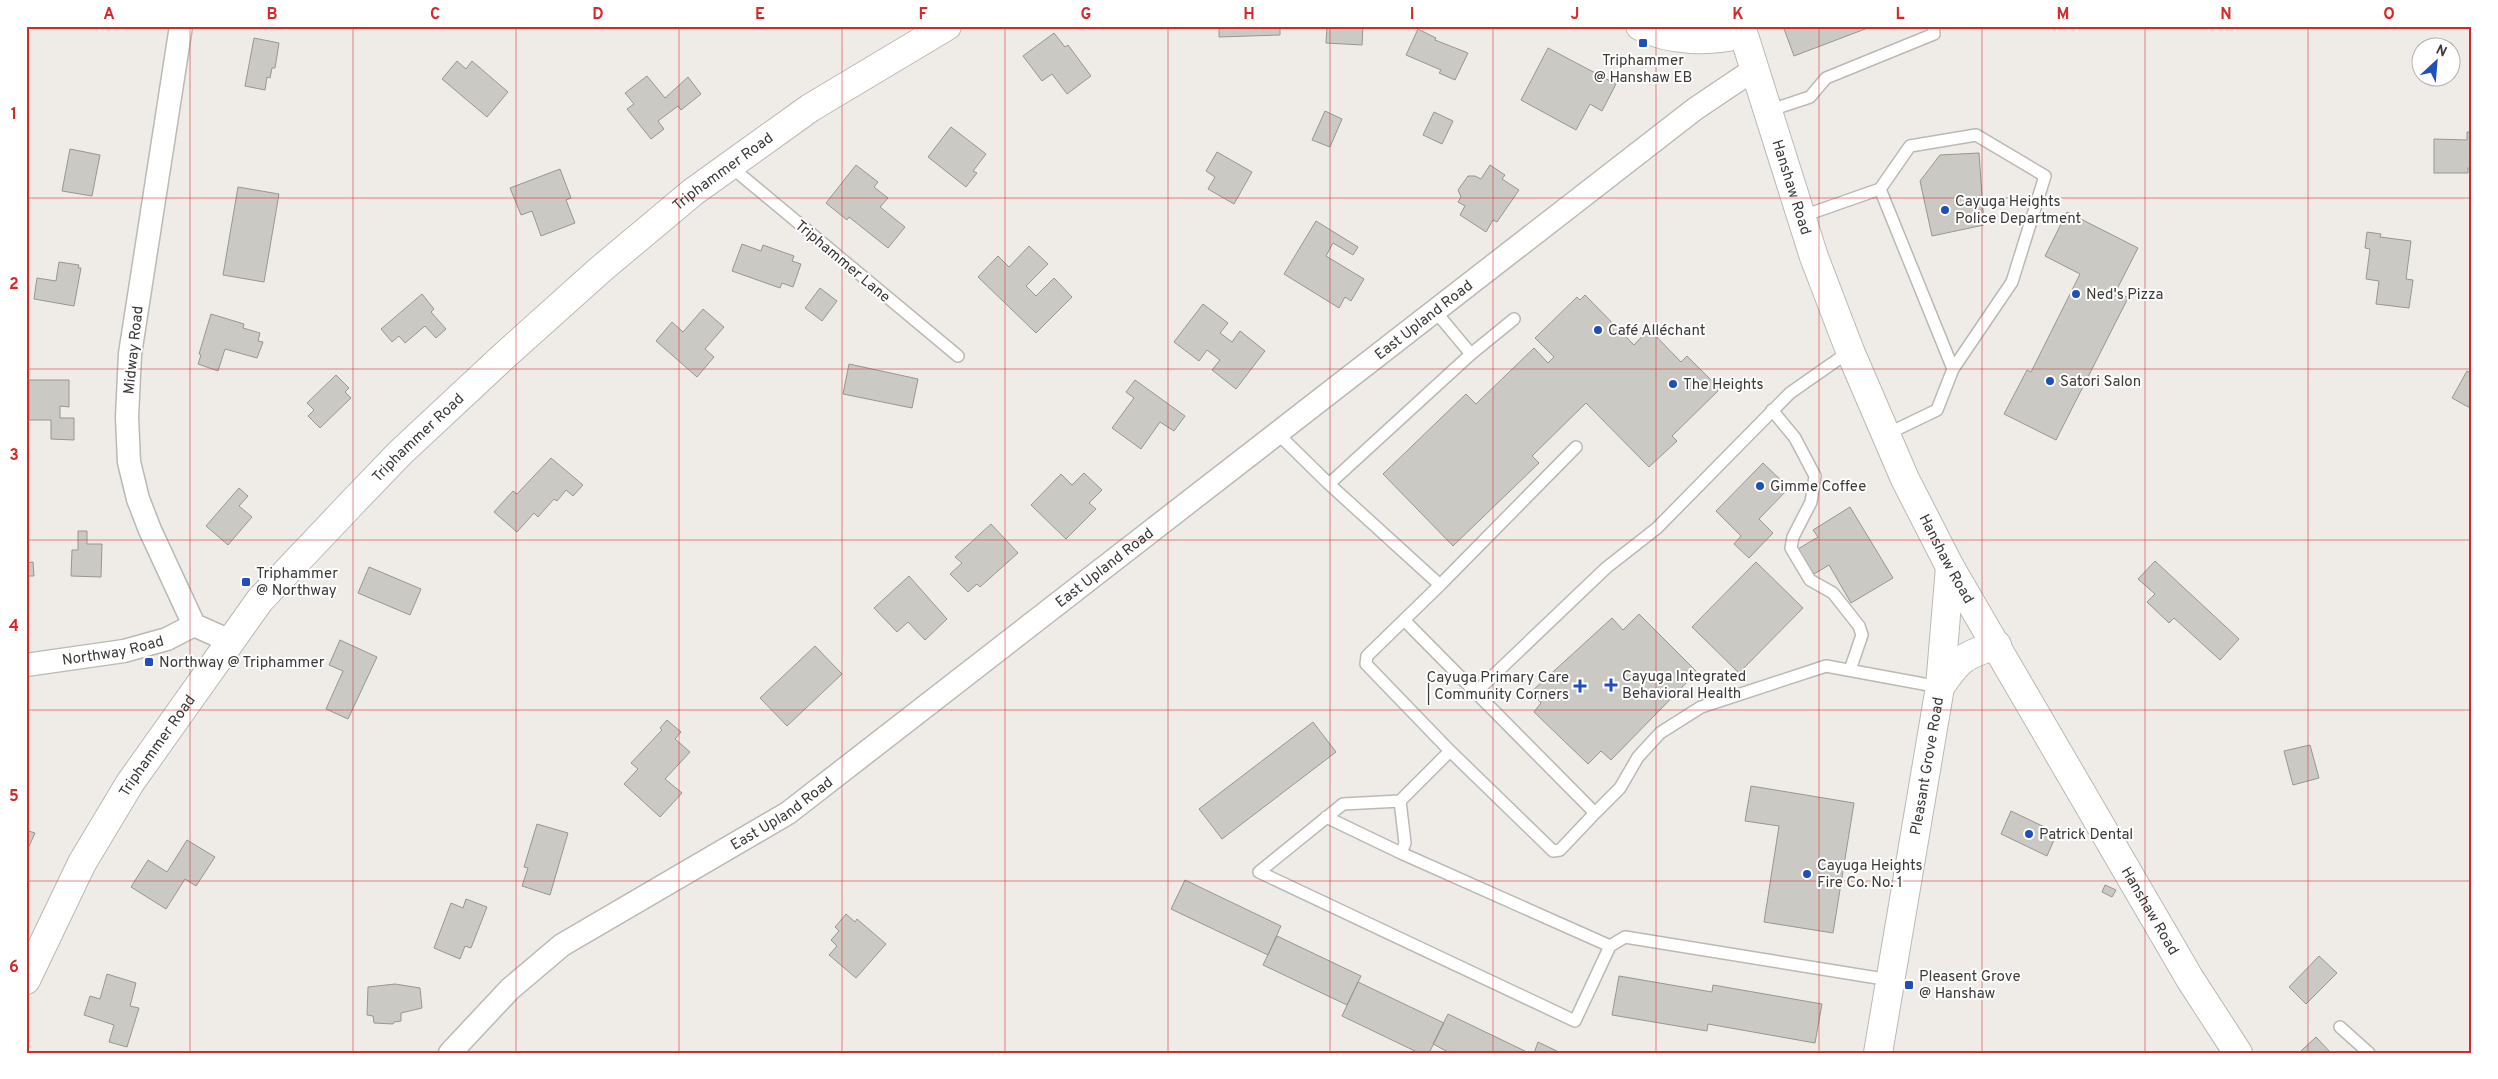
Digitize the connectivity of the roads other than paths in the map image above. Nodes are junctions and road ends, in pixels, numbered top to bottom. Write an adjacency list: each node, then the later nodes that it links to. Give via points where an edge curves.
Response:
1 (181, 26): 25 (street, Midway Road, via 130,354 127,425 129,462 138,499)
2 (947, 26): 8 (street, Triphammer Road, via 810,108)
3 (1640, 26): 5 (street, via 1695,39 1725,38)
4 (1933, 26): 7 (lane, via 1934,34 1826,78 1810,98)
5 (1742, 30): 6 (street, Hanshaw Road)
6 (1753, 70): 7 (street, Hanshaw Road); 11 (street, East Upland Road, via 1695,109)
7 (1767, 112): 10 (street, Hanshaw Road)
8 (729, 165): 15 (lane, Triphammer Lane); 26 (street, Triphammer Road, via 601,269 400,453 260,600)
9 (1880, 189): 10 (lane); 16 (lane); 16 (lane, via 1910,146 1976,135 2045,176 2012,282)
10 (1803, 216): 13 (street, Hanshaw Road, via 1814,257)
11 (1435, 311): 14 (lane); 18 (street, East Upland Road)
12 (1514, 319): 14 (lane)
13 (1850, 351): 17 (lane); 19 (street, Hanshaw Road)
14 (1471, 354): 21 (lane)
15 (958, 356)
16 (1953, 369): 19 (lane, via 1937,410)
17 (1772, 410): 29 (lane, via 1795,438 1815,476 1811,502 1793,537 1791,548 1810,580 1833,593 1860,626 1862,635); 31 (lane, via 1657,528 1606,568)
18 (1278, 434): 21 (lane); 41 (street, East Upland Road, via 788,813 562,945 510,989)
19 (1885, 435): 22 (street, Hanshaw Road)
20 (1576, 447): 23 (lane)
21 (1329, 484): 23 (lane)
22 (1950, 567): 27 (street, Hanshaw Road); 30 (street, Pleasant Grove Road)
23 (1440, 585): 24 (lane)
24 (1404, 620): 31 (lane); 32 (lane, via 1367,656 1366,664)
25 (194, 625): 26 (street); 28 (street, Northway Road, via 167,639 124,650)
26 (230, 641): 38 (street, Triphammer Road, via 125,791 82,863)
27 (1997, 645): 30 (street, Pleasant Grove Road, via 1966,656 1956,664); 43 (street, Hanshaw Road, via 2190,979)
28 (26, 664)
29 (1850, 670): 30 (lane); 34 (lane, via 1826,666 1701,707 1660,733 1638,757 1620,788)
30 (1940, 687): 39 (street, Pleasant Grove Road)
31 (1476, 692): 34 (lane)
32 (1450, 751): 33 (lane); 34 (lane, via 1553,852 1560,850)
33 (1400, 801): 35 (lane, via 1344,804); 36 (lane, via 1405,843)
34 (1595, 814)
35 (1326, 816): 36 (lane); 37 (lane, via 1259,872 1574,1021)
36 (1401, 853): 37 (lane)
37 (1610, 946): 39 (lane, via 1625,937)
38 (26, 980)
39 (1890, 980): 42 (street, Pleasant Grove Road)
40 (2340, 1027): 44 (lane)
41 (450, 1053)
42 (1878, 1053)
43 (2238, 1053)
44 (2369, 1053)

